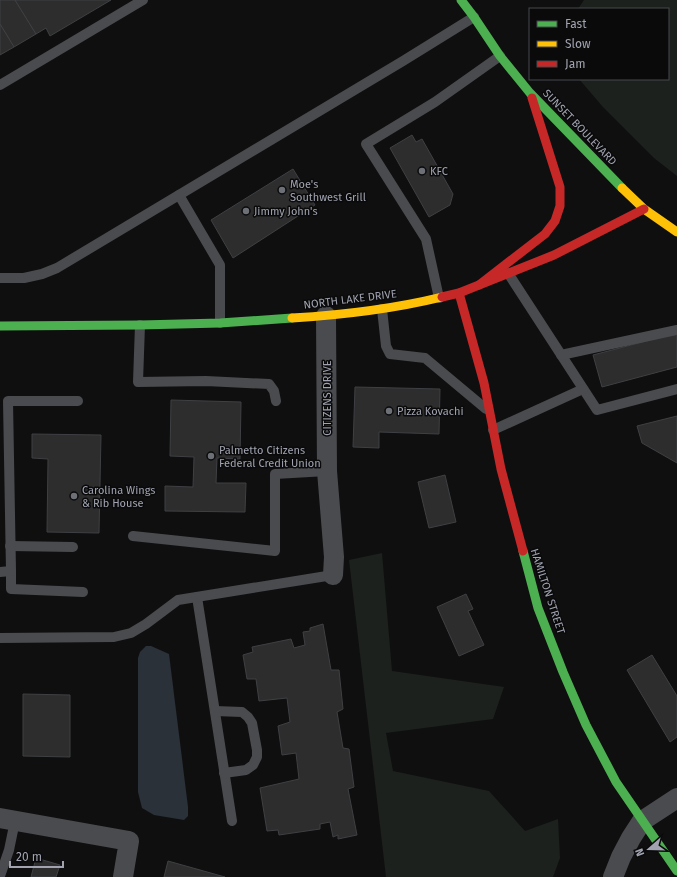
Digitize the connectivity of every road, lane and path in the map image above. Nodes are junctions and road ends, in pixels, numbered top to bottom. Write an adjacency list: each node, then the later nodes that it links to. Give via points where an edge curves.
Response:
1 (143, 0): 5 (lane)
2 (461, 0): 3 (main road, SUNSET BOULEVARD)
3 (474, 17): 4 (main road, SUNSET BOULEVARD); 7 (lane)
4 (500, 56): 6 (main road, SUNSET BOULEVARD); 14 (lane, via 434,102 366,144 426,239)
5 (0, 85)
6 (530, 93): 8 (main road, SUNSET BOULEVARD); 12 (main road, via 560,187 560,206 555,221 545,234)
7 (179, 195): 11 (lane, via 57,268 24,278); 17 (lane, via 220,265)
8 (644, 209): 9 (main road); 10 (main road, NORTH LAKE DRIVE, via 554,255)
9 (677, 232)
10 (508, 272): 12 (main road, NORTH LAKE DRIVE); 21 (lane)
11 (0, 278)
12 (480, 286): 13 (main road, NORTH LAKE DRIVE)
13 (459, 293): 14 (main road, NORTH LAKE DRIVE); 26 (main road, HAMILTON STREET, via 484,383)
14 (439, 298): 15 (main road, NORTH LAKE DRIVE)
15 (382, 309): 16 (main road, NORTH LAKE DRIVE); 26 (lane, via 386,346 390,354 425,358)
16 (326, 316): 17 (main road, NORTH LAKE DRIVE); 28 (street, CITIZENS DRIVE)
17 (220, 322): 18 (main road, NORTH LAKE DRIVE)
18 (140, 325): 19 (main road, NORTH LAKE DRIVE); 25 (lane, via 138,382 206,381 269,384)
19 (0, 326)
20 (677, 330): 21 (lane)
21 (561, 355): 22 (lane)
22 (583, 389): 23 (lane, via 597,410); 27 (lane)
23 (677, 389)
24 (78, 401): 29 (lane, via 8,401)
25 (276, 401)
26 (489, 412): 27 (main road, HAMILTON STREET)
27 (493, 430): 44 (main road, HAMILTON STREET, via 538,608 586,725 616,782)
28 (327, 471): 30 (lane, via 275,474 275,551); 35 (street, CITIZENS DRIVE, via 334,557)
29 (4, 473): 31 (lane)
30 (133, 536)
31 (10, 546): 32 (lane); 33 (lane)
32 (73, 547)
33 (11, 571): 34 (lane); 36 (lane, via 11,589)
34 (0, 572)
35 (333, 575): 37 (lane)
36 (83, 592)
37 (197, 597): 38 (lane, via 178,600 131,633 114,637); 39 (lane)
38 (0, 638)
39 (215, 711): 40 (lane); 40 (lane, via 242,712 248,717 252,723 257,750 253,765 246,770)
40 (224, 773): 43 (lane)
41 (677, 798): 44 (street)
42 (7, 819): 46 (lane, via 9,850); 47 (street, via 129,841)
43 (232, 821)
44 (642, 821): 45 (main road, HAMILTON STREET); 48 (street, via 621,857)
45 (677, 871)
46 (0, 876)
47 (123, 877)
48 (613, 877)

